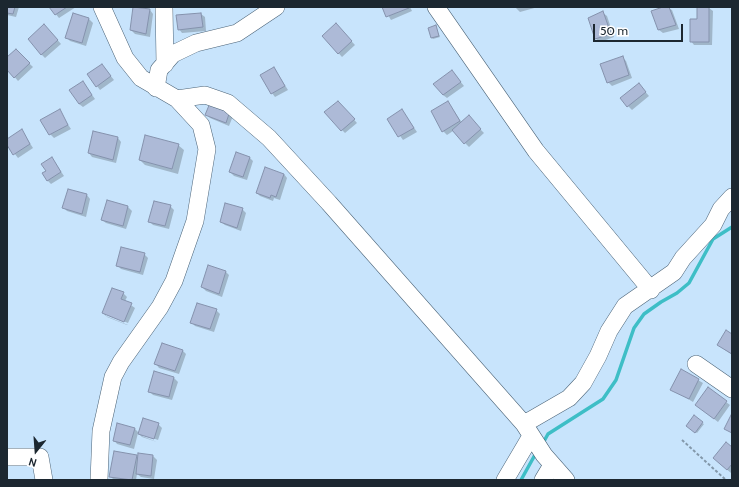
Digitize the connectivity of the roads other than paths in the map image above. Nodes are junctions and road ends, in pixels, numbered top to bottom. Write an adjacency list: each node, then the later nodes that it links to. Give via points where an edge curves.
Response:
1 (102, 7): 6 (street, via 125,58 141,78)
2 (164, 7): 5 (street)
3 (276, 7): 5 (street, via 237,33 196,43 173,54)
4 (436, 7): 9 (street, via 536,151)
5 (165, 64): 6 (street, via 159,70)
6 (156, 88): 7 (street)
7 (177, 99): 12 (street, via 205,95 228,103 269,138 329,203); 15 (street, via 202,125 207,149 195,221 174,281 160,307 113,377 101,431)
8 (732, 197): 9 (street, via 721,209 713,225 683,258 674,272)
9 (651, 290): 12 (street, via 637,296 625,306 609,331 583,383 569,398)
10 (696, 364): 11 (street)
11 (732, 389)
12 (537, 445): 16 (street); 17 (street); 18 (street)
13 (7, 457): 14 (street, via 40,456)
14 (44, 480)
15 (99, 480)
16 (505, 480)
17 (543, 480)
18 (566, 480)

